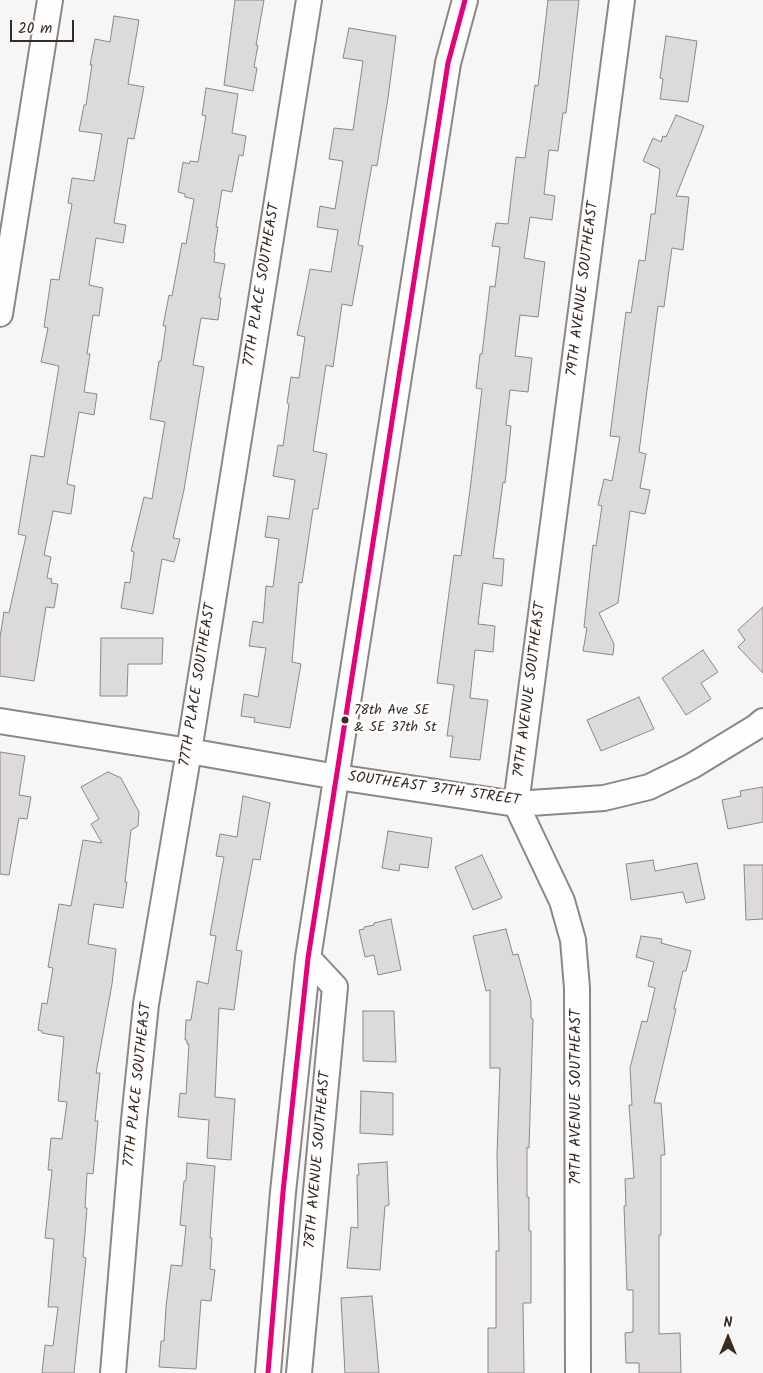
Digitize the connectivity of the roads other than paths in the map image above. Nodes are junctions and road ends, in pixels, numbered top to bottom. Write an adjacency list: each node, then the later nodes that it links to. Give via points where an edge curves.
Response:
1 (50, 0): 5 (street)
2 (309, 0): 8 (street, 77TH PLACE SOUTHEAST)
3 (465, 0): 9 (street, 78TH AVENUE SOUTHEAST, via 448,63)
4 (622, 0): 10 (street, 79TH AVENUE SOUTHEAST)
5 (0, 314)
6 (0, 721): 8 (street, SOUTHEAST 37TH STREET)
7 (763, 721): 10 (street, SOUTHEAST 37TH STREET, via 692,766 649,787 604,798)
8 (189, 750): 9 (street, SOUTHEAST 37TH STREET); 12 (street, 77TH PLACE SOUTHEAST, via 146,1004)
9 (337, 777): 10 (street, SOUTHEAST 37TH STREET); 11 (street, 78TH AVENUE SOUTHEAST)
10 (516, 804): 15 (street, 79TH AVENUE SOUTHEAST, via 562,901 573,940 577,988)
11 (308, 958): 13 (street, 78TH AVENUE SOUTHEAST); 14 (street, 78TH AVENUE SOUTHEAST, via 335,987)
12 (113, 1373)
13 (268, 1373)
14 (299, 1373)
15 (578, 1373)

